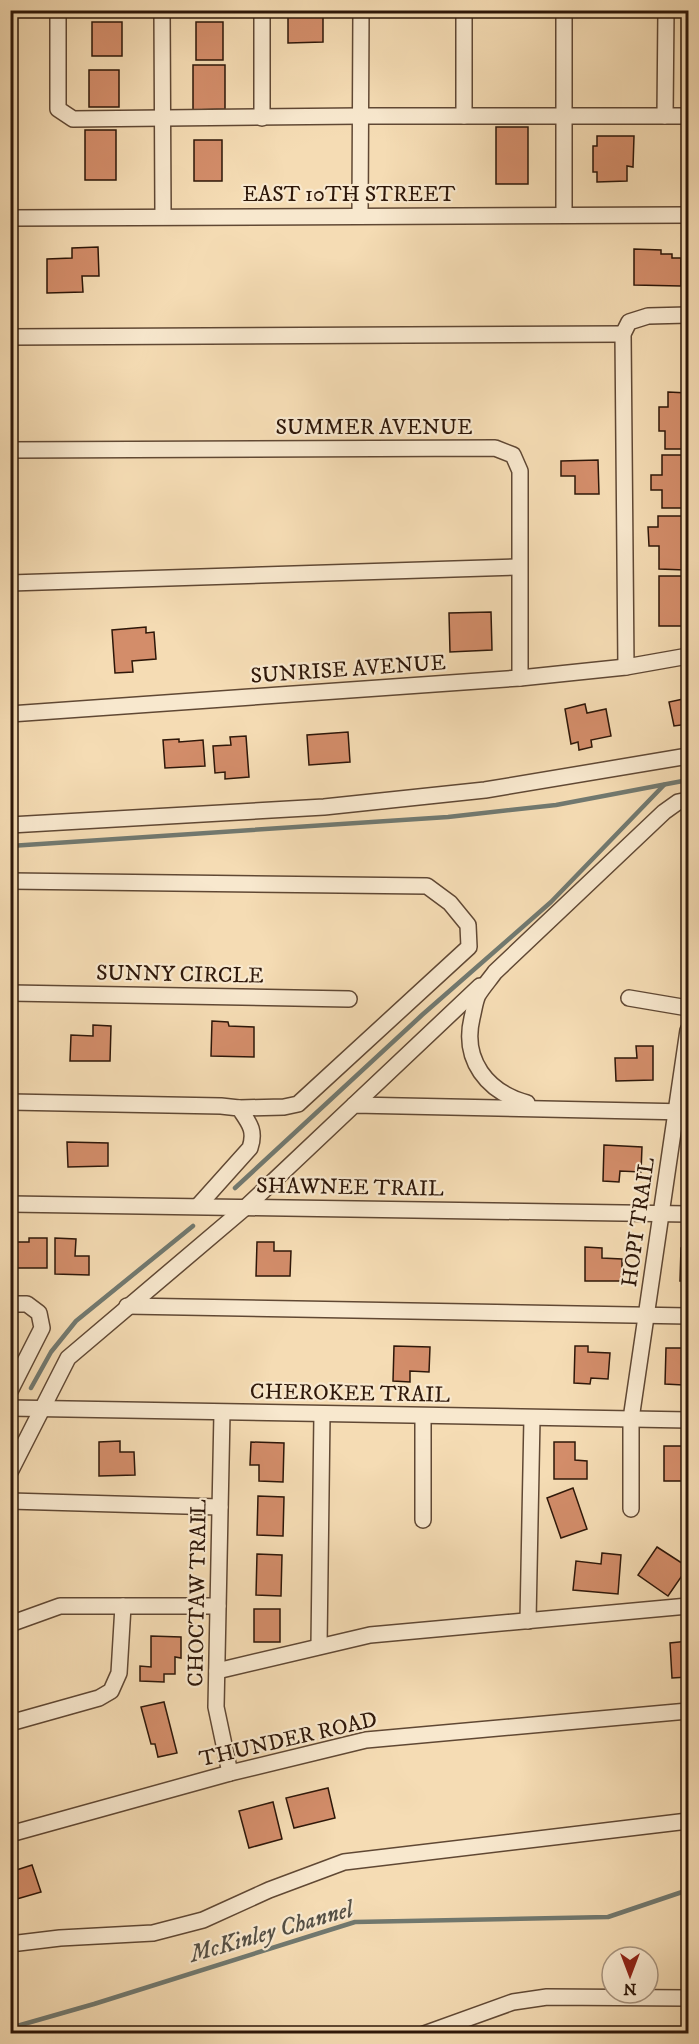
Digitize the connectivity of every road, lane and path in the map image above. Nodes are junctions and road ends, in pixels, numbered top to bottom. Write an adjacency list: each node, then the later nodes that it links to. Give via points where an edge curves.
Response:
1 (58, 10): 14 (street, via 58,109 73,119)
2 (162, 10): 14 (street)
3 (262, 10): 13 (street)
4 (361, 10): 8 (street)
5 (464, 10): 9 (street)
6 (564, 10): 10 (street)
7 (666, 10): 11 (street)
8 (361, 116): 9 (street); 13 (street); 18 (street)
9 (464, 116): 10 (street)
10 (564, 116): 11 (street); 15 (street)
11 (665, 116): 12 (street)
12 (688, 116)
13 (262, 117): 14 (street)
14 (163, 119): 17 (street)
15 (564, 214): 16 (street, EAST 10TH STREET); 18 (street, EAST 10TH STREET)
16 (688, 214)
17 (163, 216): 18 (street, EAST 10TH STREET); 19 (street, EAST 10TH STREET)
18 (360, 216)
19 (10, 218)
20 (688, 315): 21 (street, via 648,316 629,322)
21 (623, 334): 22 (street); 27 (street)
22 (10, 337)
23 (10, 450): 24 (street, SUMMER AVENUE, via 495,448 513,455 520,471)
24 (519, 567): 25 (street); 28 (street, SUMMER AVENUE)
25 (10, 583)
26 (688, 656): 27 (street, SUNRISE AVENUE)
27 (626, 667): 28 (street, SUNRISE AVENUE)
28 (520, 678): 29 (street, SUNRISE AVENUE)
29 (10, 714)
30 (688, 756): 32 (street, via 485,790 324,807)
31 (688, 800): 34 (street, via 678,801 664,812)
32 (10, 825)
33 (10, 881): 42 (street, via 427,886 450,903 468,925 469,947 298,1104)
34 (495, 972): 41 (street); 43 (street, via 477,996 470,1029 472,1056 484,1078 509,1098)
35 (10, 993): 37 (street, SUNNY CIRCLE)
36 (629, 998): 38 (street)
37 (349, 999)
38 (688, 1008)
39 (688, 1030): 44 (street, HOPI TRAIL)
40 (10, 1102): 42 (street)
41 (354, 1105): 43 (street); 47 (street)
42 (239, 1108): 46 (street, via 254,1136 250,1148)
43 (550, 1109): 44 (street)
44 (682, 1112): 48 (street, HOPI TRAIL)
45 (10, 1204): 46 (street, SHAWNEE TRAIL)
46 (198, 1206): 47 (street, SHAWNEE TRAIL)
47 (246, 1207): 48 (street, SHAWNEE TRAIL); 51 (street)
48 (662, 1214): 49 (street, SHAWNEE TRAIL); 52 (street, HOPI TRAIL)
49 (688, 1214)
50 (10, 1304): 54 (street, via 27,1304 39,1313 42,1328)
51 (127, 1306): 52 (street); 56 (street, via 68,1358)
52 (646, 1316): 53 (street); 61 (street, HOPI TRAIL)
53 (688, 1316)
54 (10, 1391)
55 (10, 1408): 56 (street, CHEROKEE TRAIL)
56 (43, 1408): 57 (street, CHEROKEE TRAIL); 63 (street)
57 (222, 1413): 58 (street, CHEROKEE TRAIL); 65 (street, CHOCTAW TRAIL)
58 (322, 1414): 59 (street, CHEROKEE TRAIL); 73 (street)
59 (423, 1416): 60 (street, CHEROKEE TRAIL); 67 (street)
60 (532, 1418): 61 (street, CHEROKEE TRAIL); 71 (street)
61 (631, 1419): 62 (street, CHEROKEE TRAIL); 66 (street, HOPI TRAIL)
62 (688, 1420)
63 (10, 1472)
64 (10, 1501): 65 (street)
65 (220, 1507): 69 (street, CHOCTAW TRAIL)
66 (631, 1509)
67 (423, 1520)
68 (123, 1606): 69 (street); 72 (street, via 60,1606); 76 (street, via 119,1673 111,1691 99,1698)
69 (218, 1606): 74 (street, CHOCTAW TRAIL)
70 (688, 1606): 71 (street)
71 (528, 1621): 73 (street, via 370,1635)
72 (10, 1624)
73 (319, 1646): 74 (street)
74 (217, 1671): 77 (street, CHOCTAW TRAIL, via 216,1707)
75 (688, 1711): 77 (street, THUNDER ROAD, via 366,1740)
76 (10, 1723)
77 (230, 1773): 79 (street, THUNDER ROAD)
78 (688, 1821): 80 (street, via 344,1862 203,1920 153,1933)
79 (10, 1834)
80 (10, 1944)
81 (688, 1998): 82 (street, via 524,2000)
82 (424, 2034)

